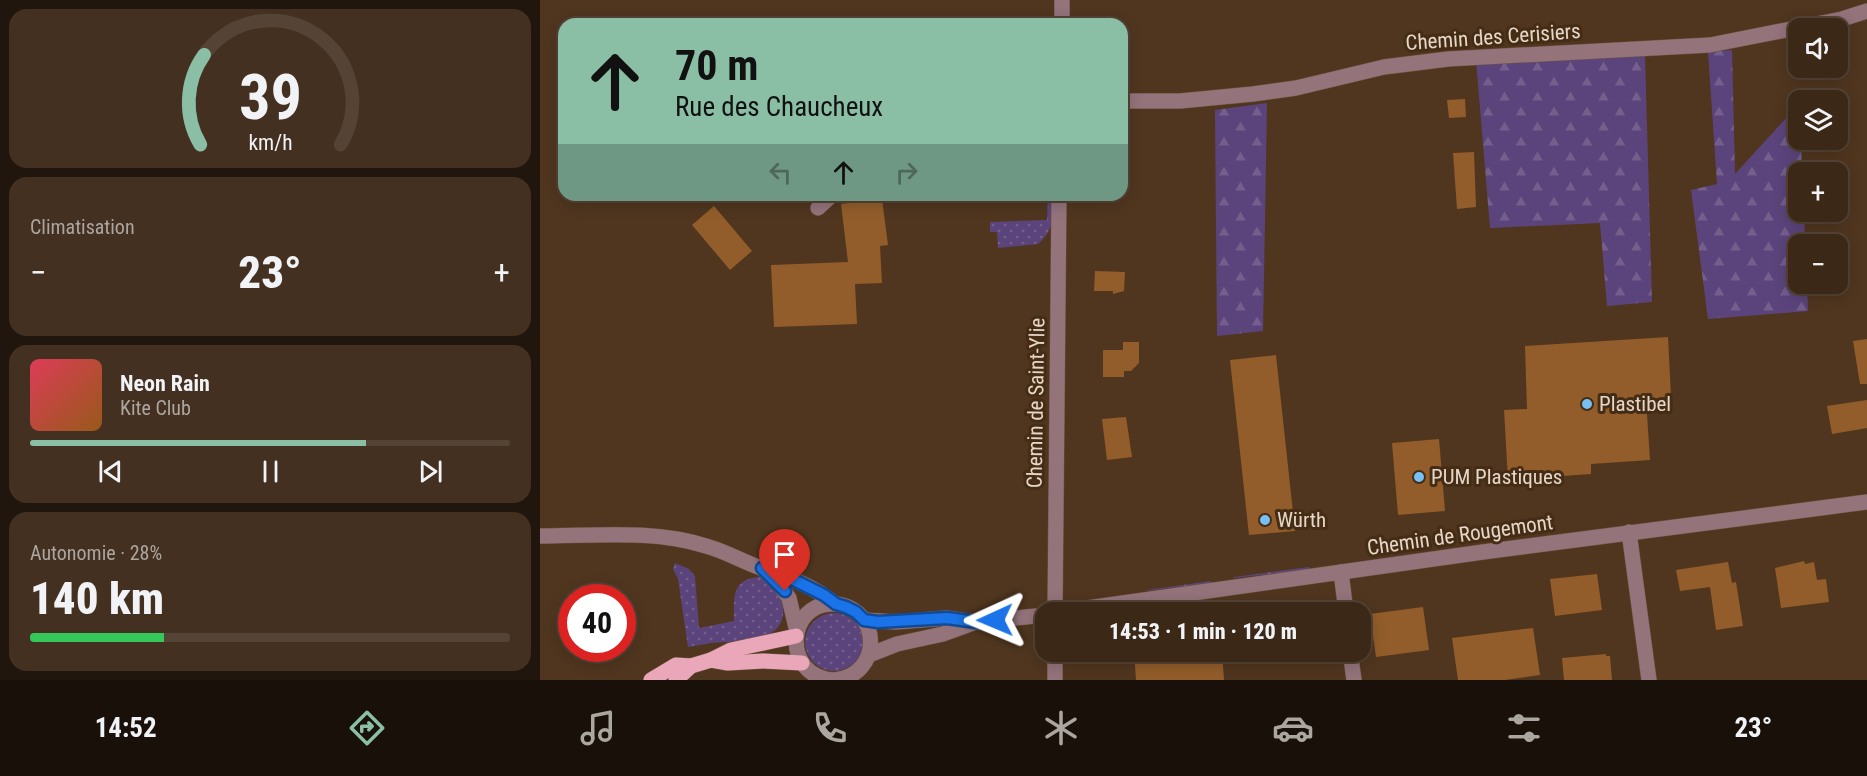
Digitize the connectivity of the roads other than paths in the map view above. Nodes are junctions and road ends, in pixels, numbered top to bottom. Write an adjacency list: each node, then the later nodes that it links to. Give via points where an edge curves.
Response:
1 (1062, 0): 3 (street)
2 (1867, 11): 4 (street, Chemin des Cerisiers, via 1710,45 1448,59 1384,67 1264,93 1180,101)
3 (1062, 18)
4 (1128, 101)
5 (826, 201): 7 (street)
6 (1059, 201): 13 (street, Chemin de Saint-Ylie)
7 (818, 208)
8 (1867, 502): 9 (street, Chemin de Rougemont)
9 (1629, 532): 12 (street, Chemin de Rougemont); 32 (street)
10 (540, 536): 11 (street, via 675,538)
11 (762, 568): 16 (street, via 793,579); 20 (street, via 789,598)
12 (1341, 572): 14 (street, Chemin de Rougemont); 15 (street)
13 (1057, 602)
14 (1128, 602)
15 (1345, 602)
16 (836, 604): 18 (street); 20 (street, via 812,611)
17 (1035, 616): 19 (street)
18 (864, 620): 19 (street, via 947,618); 21 (street, via 870,633)
19 (976, 622): 21 (street)
20 (797, 634): 22 (main road, via 731,650); 25 (street, via 796,650)
21 (869, 655): 29 (street, via 862,667)
22 (711, 660): 25 (main road); 26 (main road)
23 (1055, 662): 30 (street)
24 (1352, 662): 31 (street)
25 (802, 663): 29 (street, via 818,677)
26 (691, 666): 27 (main road, via 676,665); 28 (main road)
27 (651, 680)
28 (676, 680)
29 (840, 680)
30 (1055, 680)
31 (1354, 680)
32 (1648, 680)

